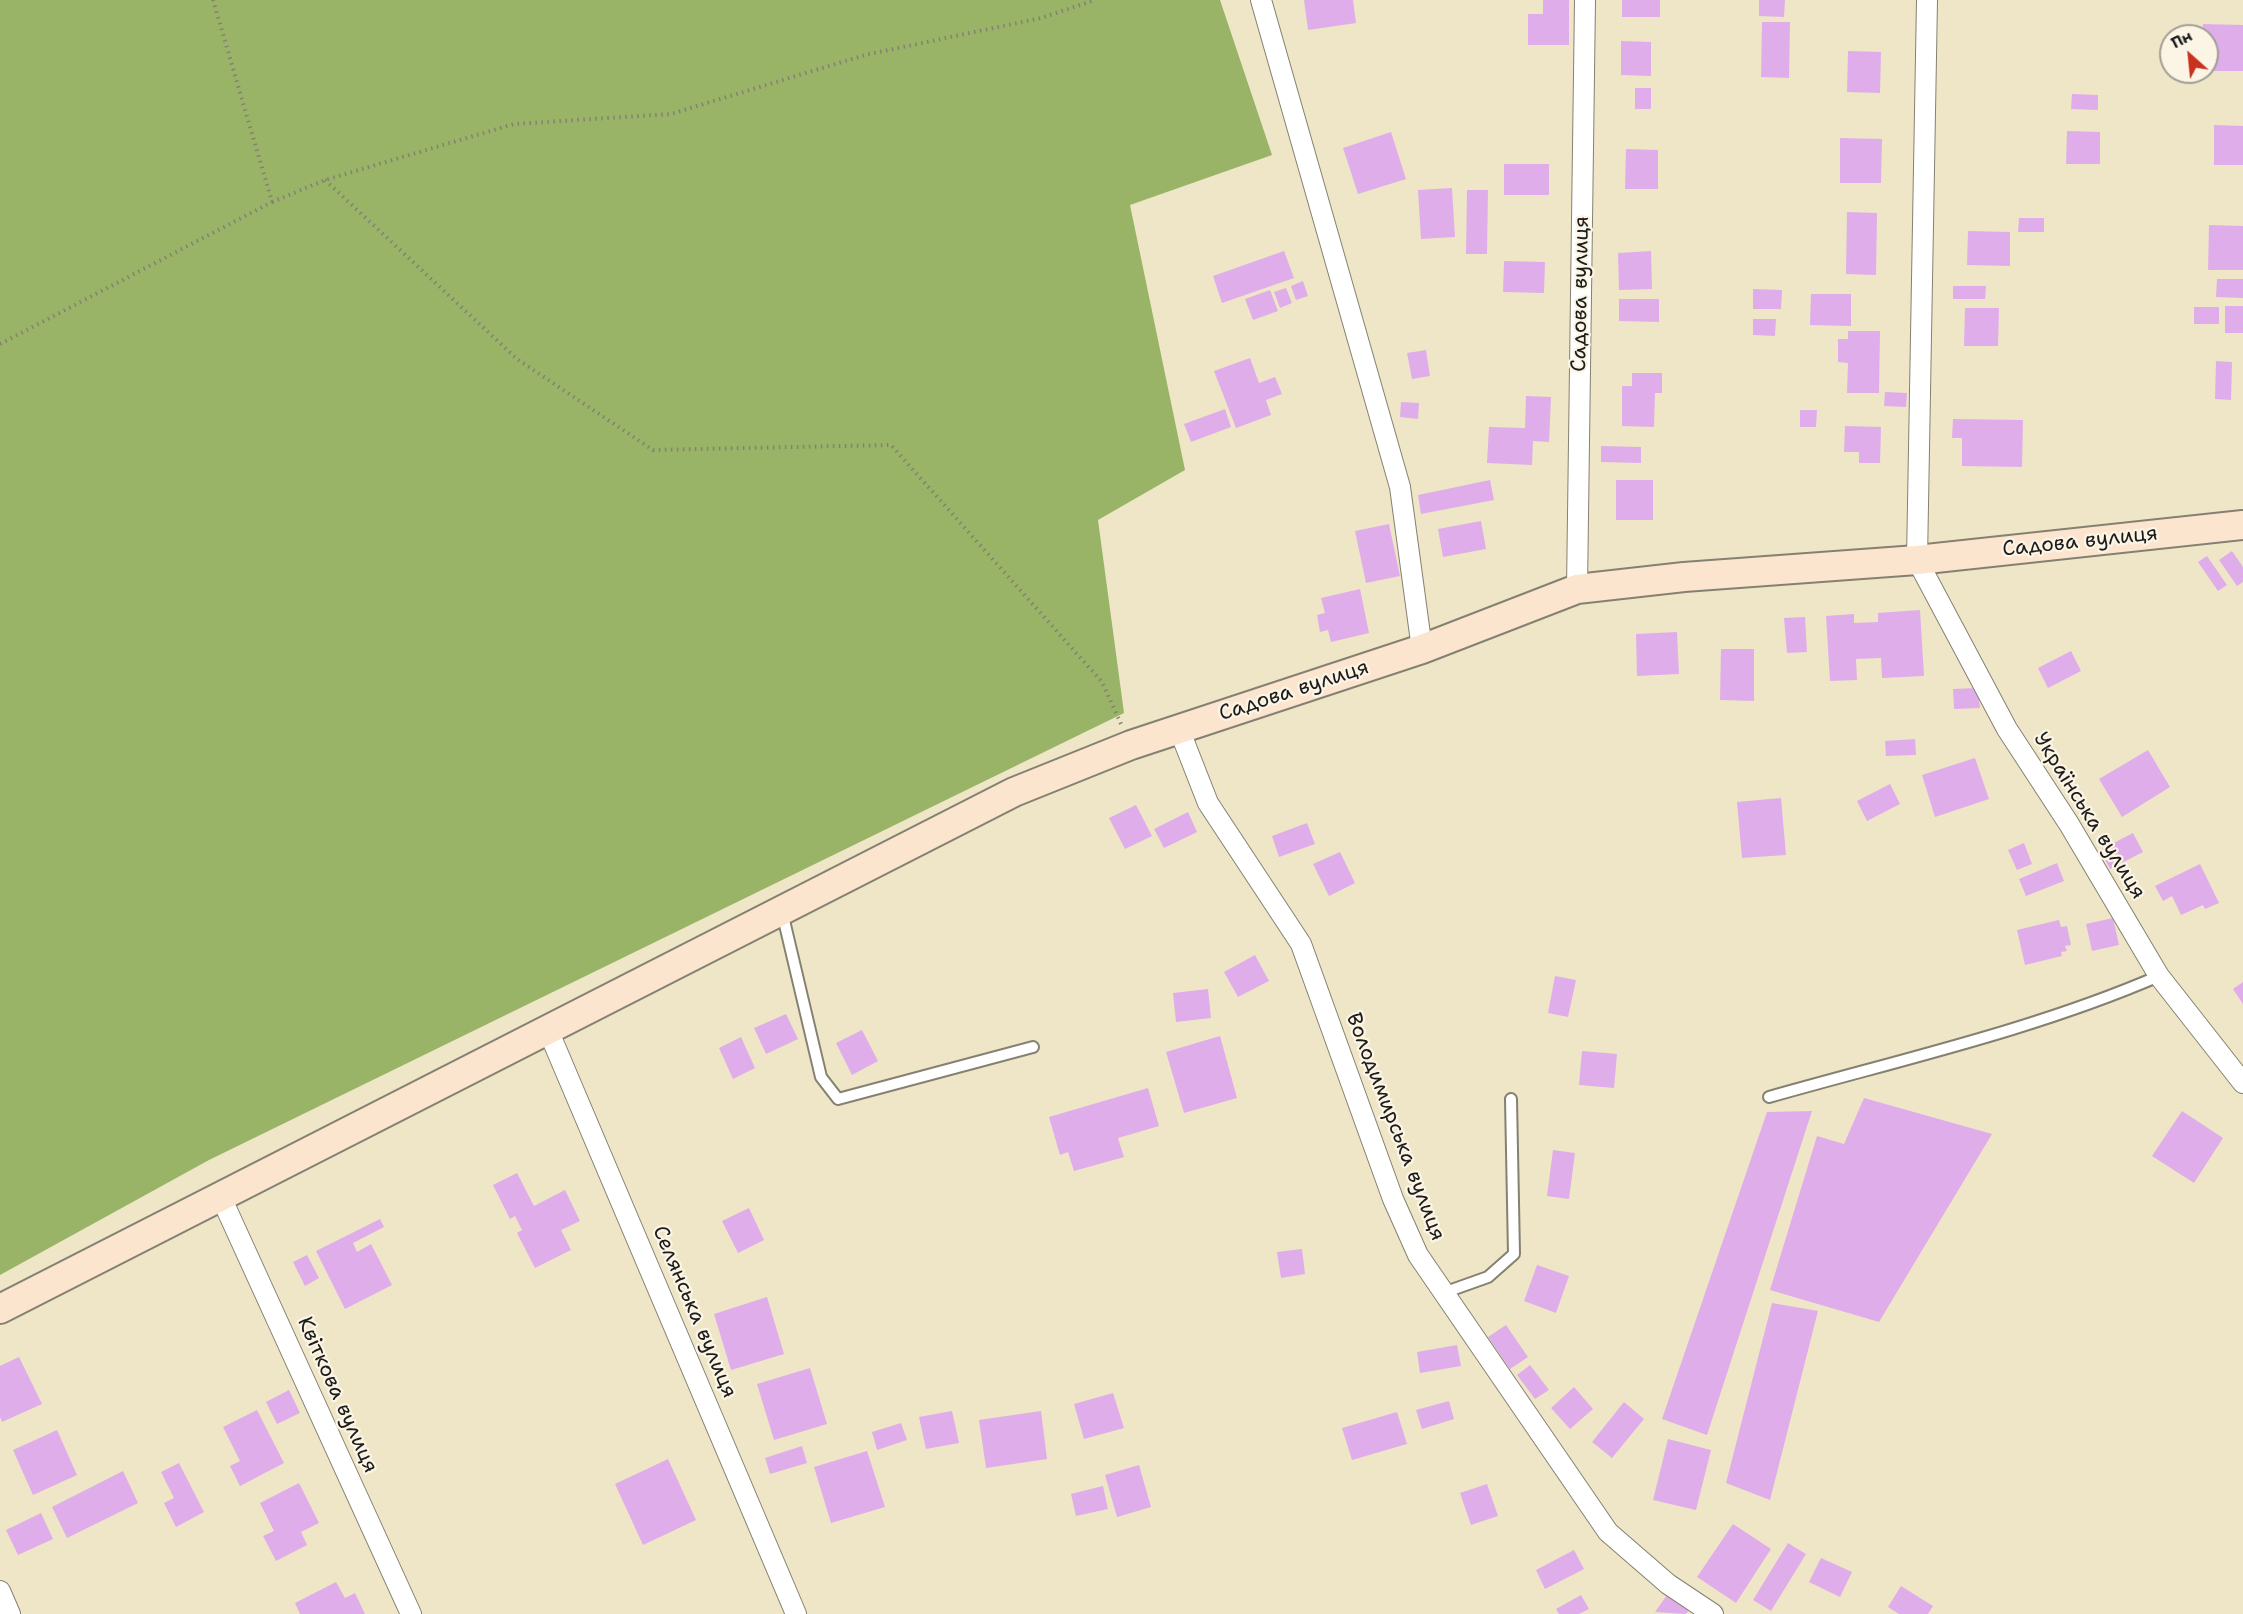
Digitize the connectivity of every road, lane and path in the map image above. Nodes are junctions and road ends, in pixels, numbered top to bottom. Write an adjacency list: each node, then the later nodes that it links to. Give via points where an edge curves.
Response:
1 (213, 0): 7 (path)
2 (1095, 0): 6 (path, via 1041,18 865,55 671,114 514,124)
3 (1261, 0): 12 (street, via 1400,487)
4 (1585, 0): 11 (street, Садова вулиця)
5 (1927, 0): 10 (street)
6 (325, 180): 7 (path); 14 (path, via 517,359 653,450 891,445 1102,682)
7 (272, 202): 8 (path)
8 (0, 344)
9 (2243, 525): 10 (street, Садова вулиця)
10 (1917, 560): 11 (street, Садова вулиця); 16 (street, Українська вулиця, via 2007,729 2069,824)
11 (1577, 588): 12 (street, Садова вулиця)
12 (1422, 649): 13 (street, Садова вулиця)
13 (1179, 729): 14 (street, Садова вулиця); 23 (street, Володимирська вулиця, via 1208,804 1301,944 1393,1199 1419,1255)
14 (1131, 745): 15 (street, Садова вулиця, via 1014,792)
15 (782, 912): 17 (street, Садова вулиця); 18 (lane, via 821,1077 838,1099)
16 (2159, 976): 19 (street, Українська вулиця); 20 (lane, via 2008,1029)
17 (548, 1030): 22 (street, Садова вулиця); 28 (street, Селянська вулиця)
18 (1033, 1047)
19 (2243, 1083)
20 (1769, 1097)
21 (1511, 1099): 23 (lane, via 1514,1254 1488,1277)
22 (220, 1195): 24 (street, Садова вулиця); 27 (street, Квіткова вулиця)
23 (1443, 1293): 29 (street, Володимирська вулиця, via 1608,1532 1668,1584)
24 (0, 1309)
25 (0, 1591): 26 (street)
26 (10, 1614)
27 (411, 1614)
28 (796, 1614)
29 (1713, 1614)

